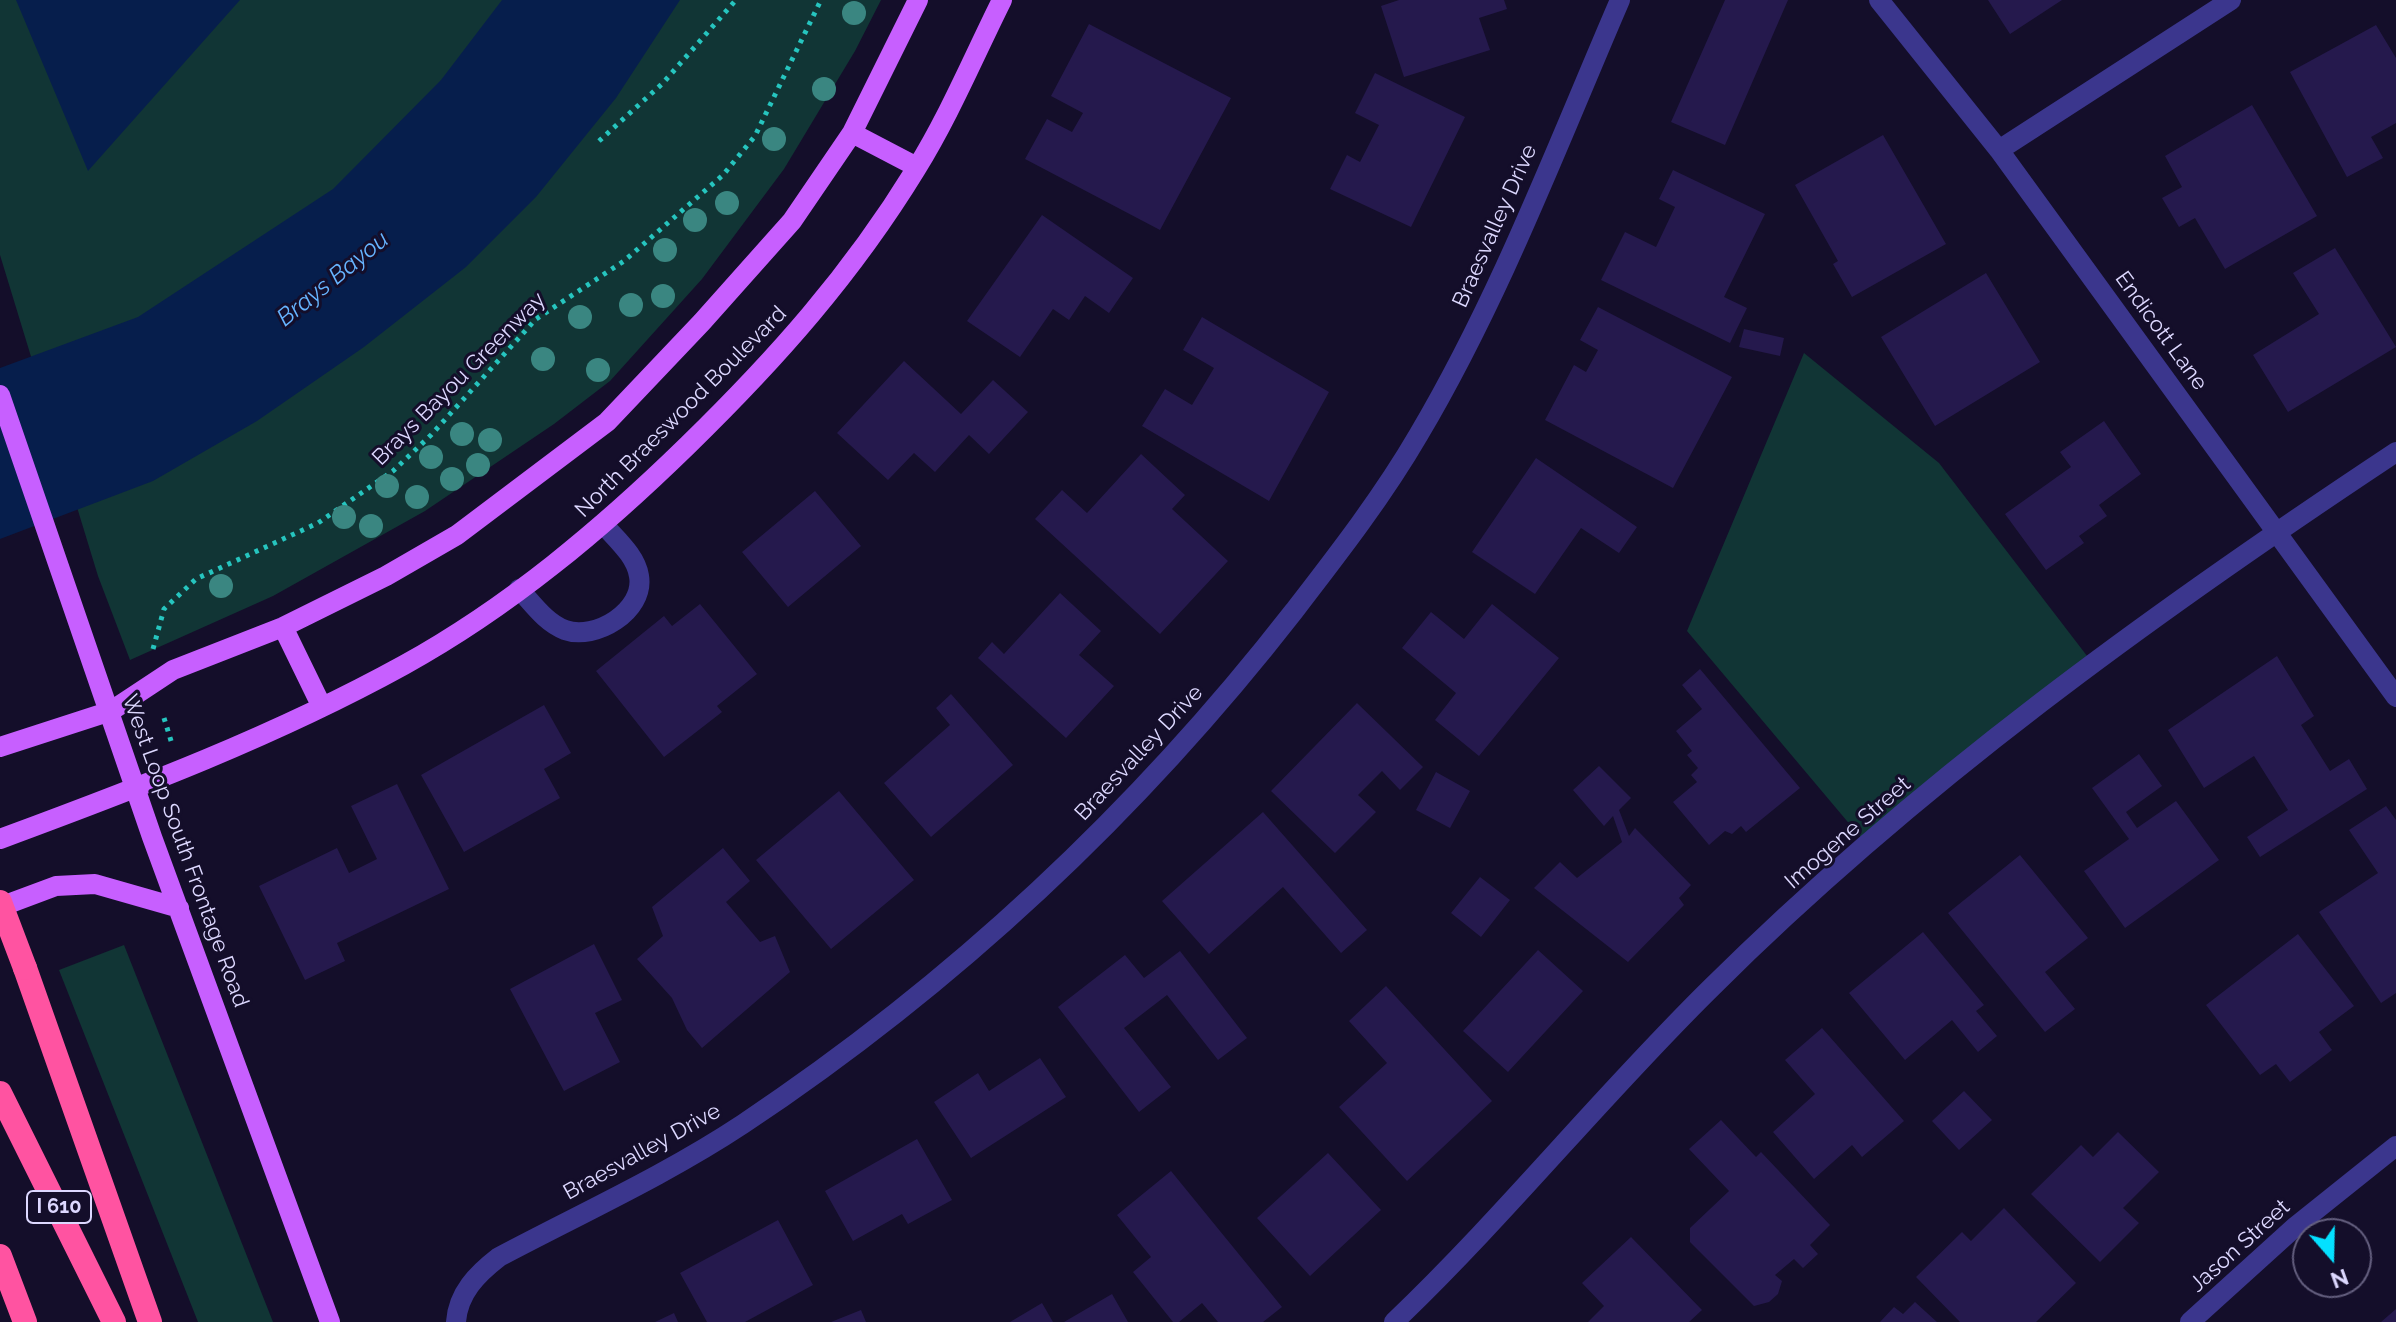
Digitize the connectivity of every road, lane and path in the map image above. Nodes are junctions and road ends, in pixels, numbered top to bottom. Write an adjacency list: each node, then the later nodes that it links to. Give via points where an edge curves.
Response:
1 (736, 0): 9 (path, via 663,83)
2 (821, 0): 18 (path, Brays Bayou Greenway, via 755,136 723,175 624,261 536,319 393,471 318,523 196,579 164,609)
3 (918, 0): 8 (main road, North Braeswood Boulevard)
4 (1002, 0): 11 (main road, North Braeswood Boulevard)
5 (1620, 0): 36 (street, Braesvalley Drive, via 1506,264 1418,436 1246,673 1153,780 1032,897 920,994 741,1125 499,1257 476,1275)
6 (1879, 0): 10 (street, Endicott Lane)
7 (2231, 0): 10 (street)
8 (852, 133): 11 (main road); 17 (main road, North Braeswood Boulevard, via 792,221 607,422 457,535)
9 (599, 141)
10 (1999, 150): 15 (street, Endicott Lane)
11 (917, 167): 14 (main road, North Braeswood Boulevard, via 821,306)
12 (0, 395): 21 (main road, West Loop South Frontage Road)
13 (2396, 452): 15 (street, Imogene Street)
14 (604, 525): 16 (main road, North Braeswood Boulevard); 16 (street, via 639,576 638,590 623,615 605,626 570,631 550,621)
15 (2277, 530): 19 (street, Endicott Lane); 37 (street, Imogene Street, via 2008,730 1856,856 1712,986 1456,1263)
16 (519, 589): 20 (main road, North Braeswood Boulevard, via 406,664)
17 (283, 627): 20 (main road); 21 (main road, North Braeswood Boulevard, via 173,670)
18 (151, 655)
19 (2396, 697)
20 (322, 707): 25 (main road, North Braeswood Boulevard)
21 (111, 711): 23 (main road, North Braeswood Boulevard); 25 (main road, West Loop South Frontage Road)
22 (164, 718): 24 (path)
23 (0, 747)
24 (173, 748)
25 (136, 789): 26 (main road, North Braeswood Boulevard); 28 (main road, West Loop South Frontage Road)
26 (0, 839)
27 (0, 905): 28 (main road, via 56,886 95,884); 34 (highway, bridge)
28 (179, 908): 35 (main road, West Loop South Frontage Road)
29 (0, 1093): 33 (highway, I 610)
30 (2396, 1146): 38 (street, Jason Street, via 2296,1226)
31 (0, 1256): 32 (highway)
32 (25, 1322)
33 (114, 1322)
34 (150, 1322)
35 (330, 1322)
36 (456, 1322)
37 (1394, 1322)
38 (2190, 1322)

